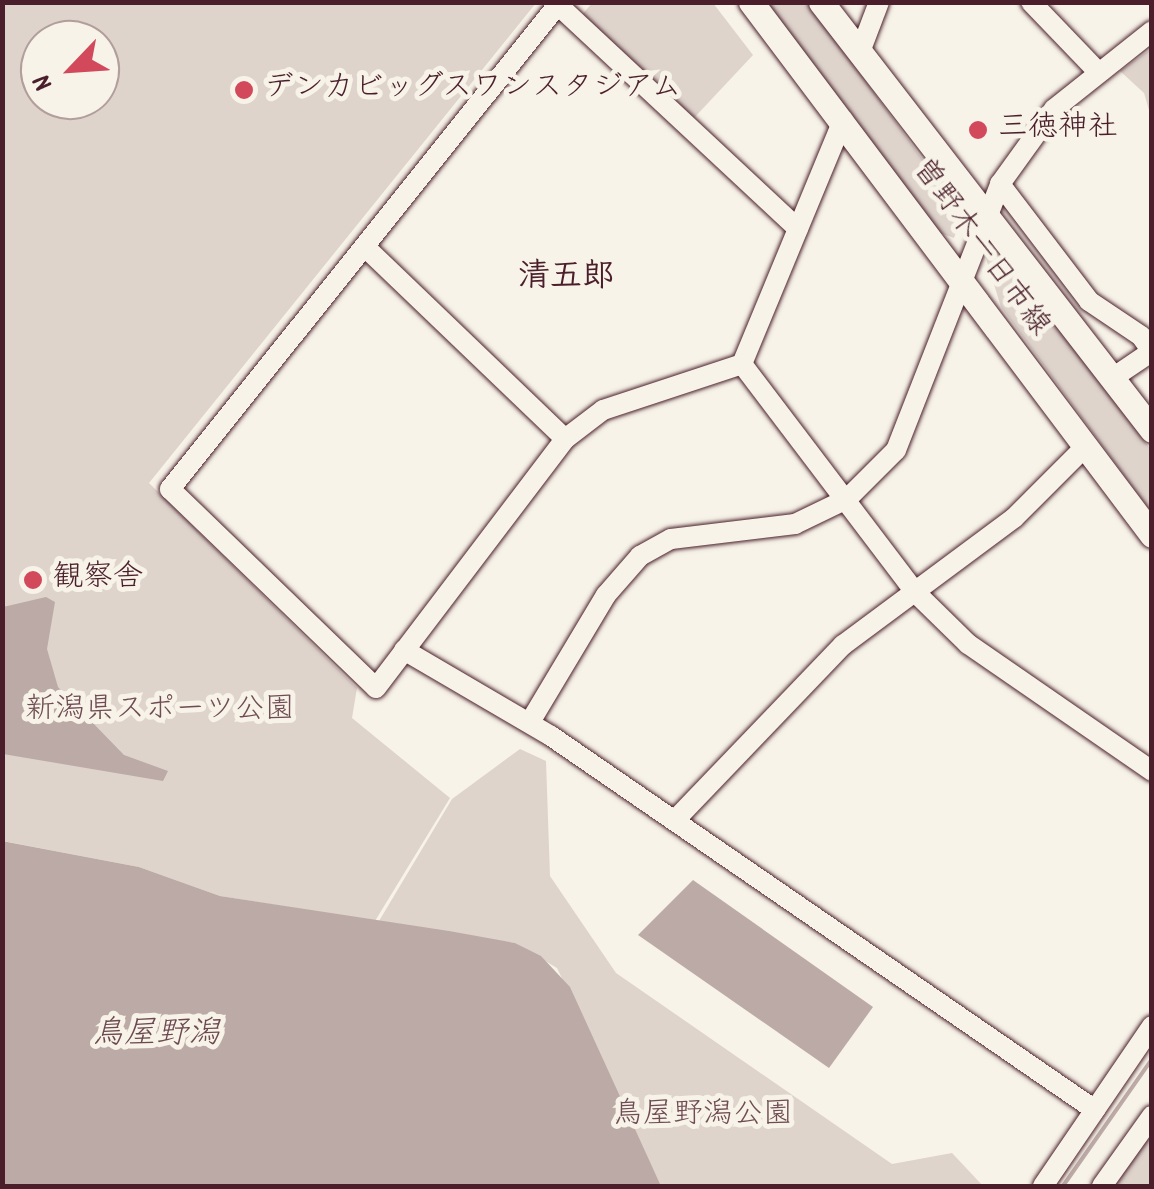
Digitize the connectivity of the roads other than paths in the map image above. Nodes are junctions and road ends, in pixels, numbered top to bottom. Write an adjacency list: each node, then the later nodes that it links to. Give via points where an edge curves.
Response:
1 (751, 2): 9 (main road, 曽野木一日市線)
2 (821, 2): 7 (main road, 曽野木一日市線)
3 (878, 2): 7 (street)
4 (1032, 2): 8 (street)
5 (559, 4): 12 (street); 13 (street)
6 (1152, 31): 8 (street)
7 (860, 52): 11 (main road, 曽野木一日市線)
8 (1099, 73): 10 (street, via 1040,123)
9 (843, 120): 12 (street); 14 (main road, 曽野木一日市線)
10 (1000, 184): 11 (street); 15 (street, via 1089,301 1141,336)
11 (984, 216): 14 (street); 17 (main road, 曽野木一日市線)
12 (798, 230): 16 (street)
13 (365, 246): 19 (street); 24 (street, via 170,489 376,688)
14 (960, 278): 20 (main road, 曽野木一日市線); 21 (street, via 896,450)
15 (1151, 352): 17 (street)
16 (742, 364): 19 (street, via 603,410); 21 (street)
17 (1111, 378): 18 (main road, 曽野木一日市線)
18 (1152, 430)
19 (565, 438): 24 (street)
20 (1085, 447): 22 (main road, 曽野木一日市線); 23 (street, via 1014,518)
21 (847, 499): 23 (street); 25 (street, via 795,524 670,539 640,556 606,595)
22 (1152, 536)
23 (916, 593): 26 (street, via 968,644); 27 (street, via 843,646)
24 (404, 650): 25 (street)
25 (530, 722): 27 (street)
26 (1152, 771)
27 (676, 819): 29 (street)
28 (1152, 1026): 29 (street)
29 (1095, 1110): 31 (street)
30 (1152, 1116): 32 (street)
31 (1043, 1186)
32 (1102, 1186)

